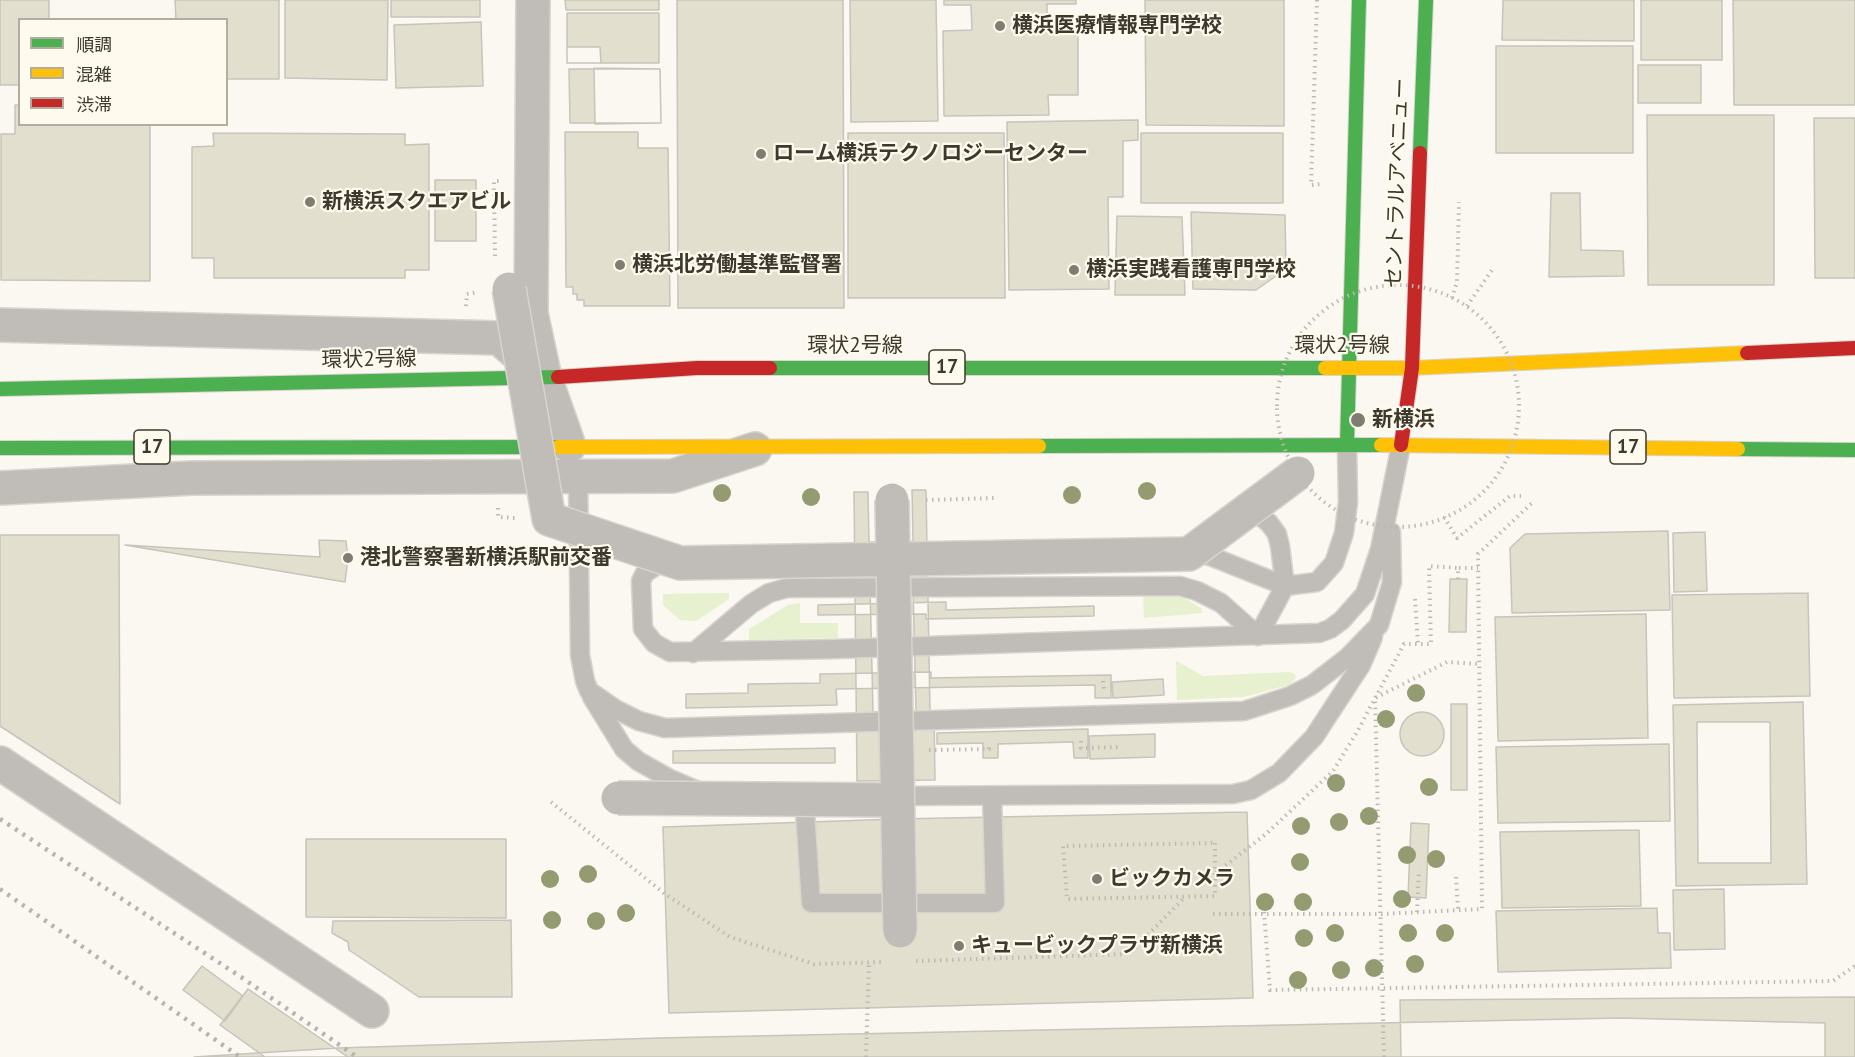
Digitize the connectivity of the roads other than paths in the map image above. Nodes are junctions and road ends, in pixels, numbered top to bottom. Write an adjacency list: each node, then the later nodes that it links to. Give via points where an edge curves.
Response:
1 (533, 0): 9 (street, via 531,313)
2 (1359, 0): 7 (main road, セントラルアベニュー)
3 (1426, 0): 8 (main road, セントラルアベニュー)
4 (509, 289): 22 (street, bridge, via 549,527 680,563)
5 (0, 325): 9 (street, via 499,338)
6 (1855, 348): 8 (main road, 環状2号線 / 17)
7 (1349, 367): 8 (main road, 環状2号線 / 17); 9 (main road, 環状2号線 / 17, via 697,368); 11 (main road, セントラルアベニュー)
8 (1412, 368): 12 (main road, セントラルアベニュー)
9 (545, 378): 10 (main road, 環状2号線 / 17); 16 (street)
10 (0, 389)
11 (1347, 445): 12 (main road, 17); 13 (main road, 17); 23 (lane, via 1348,502 1344,533 1334,563 1317,582)
12 (1401, 445): 15 (main road, 17); 20 (lane)
13 (760, 447): 16 (street, via 673,476)
14 (0, 448): 16 (main road, 17, via 303,447)
15 (1855, 450)
16 (574, 461): 18 (street); 27 (lane, via 580,655)
17 (1298, 473): 22 (street, bridge, via 1189,554)
18 (0, 488)
19 (892, 500): 22 (street, bridge)
20 (1390, 500): 24 (lane, via 1392,582); 25 (lane, via 1380,549 1365,594 1356,607 1330,629 1319,633)
21 (1176, 549): 23 (lane, via 1210,556); 23 (lane, via 1224,514 1258,515 1277,534); 26 (lane, via 665,560 645,573 641,581 643,629 654,643 670,652)
22 (893, 559): 32 (street, bridge)
23 (1285, 586): 25 (lane)
24 (1379, 625): 27 (lane, via 1348,657 1312,685 1244,711 665,728 639,721); 30 (lane, via 1361,665 1314,737 1279,773 1251,790 1233,795)
25 (1258, 636): 26 (lane); 26 (lane, via 1221,603 1180,586 787,588 751,604)
26 (693, 653)
27 (589, 691): 29 (lane, via 624,749 670,779 701,792 729,796)
28 (0, 763): 34 (street)
29 (804, 796): 30 (lane); 30 (lane, via 811,903 995,903)
30 (992, 796)
31 (618, 798): 32 (street, bridge)
32 (897, 800): 33 (street, bridge)
33 (900, 931)
34 (372, 1011)

